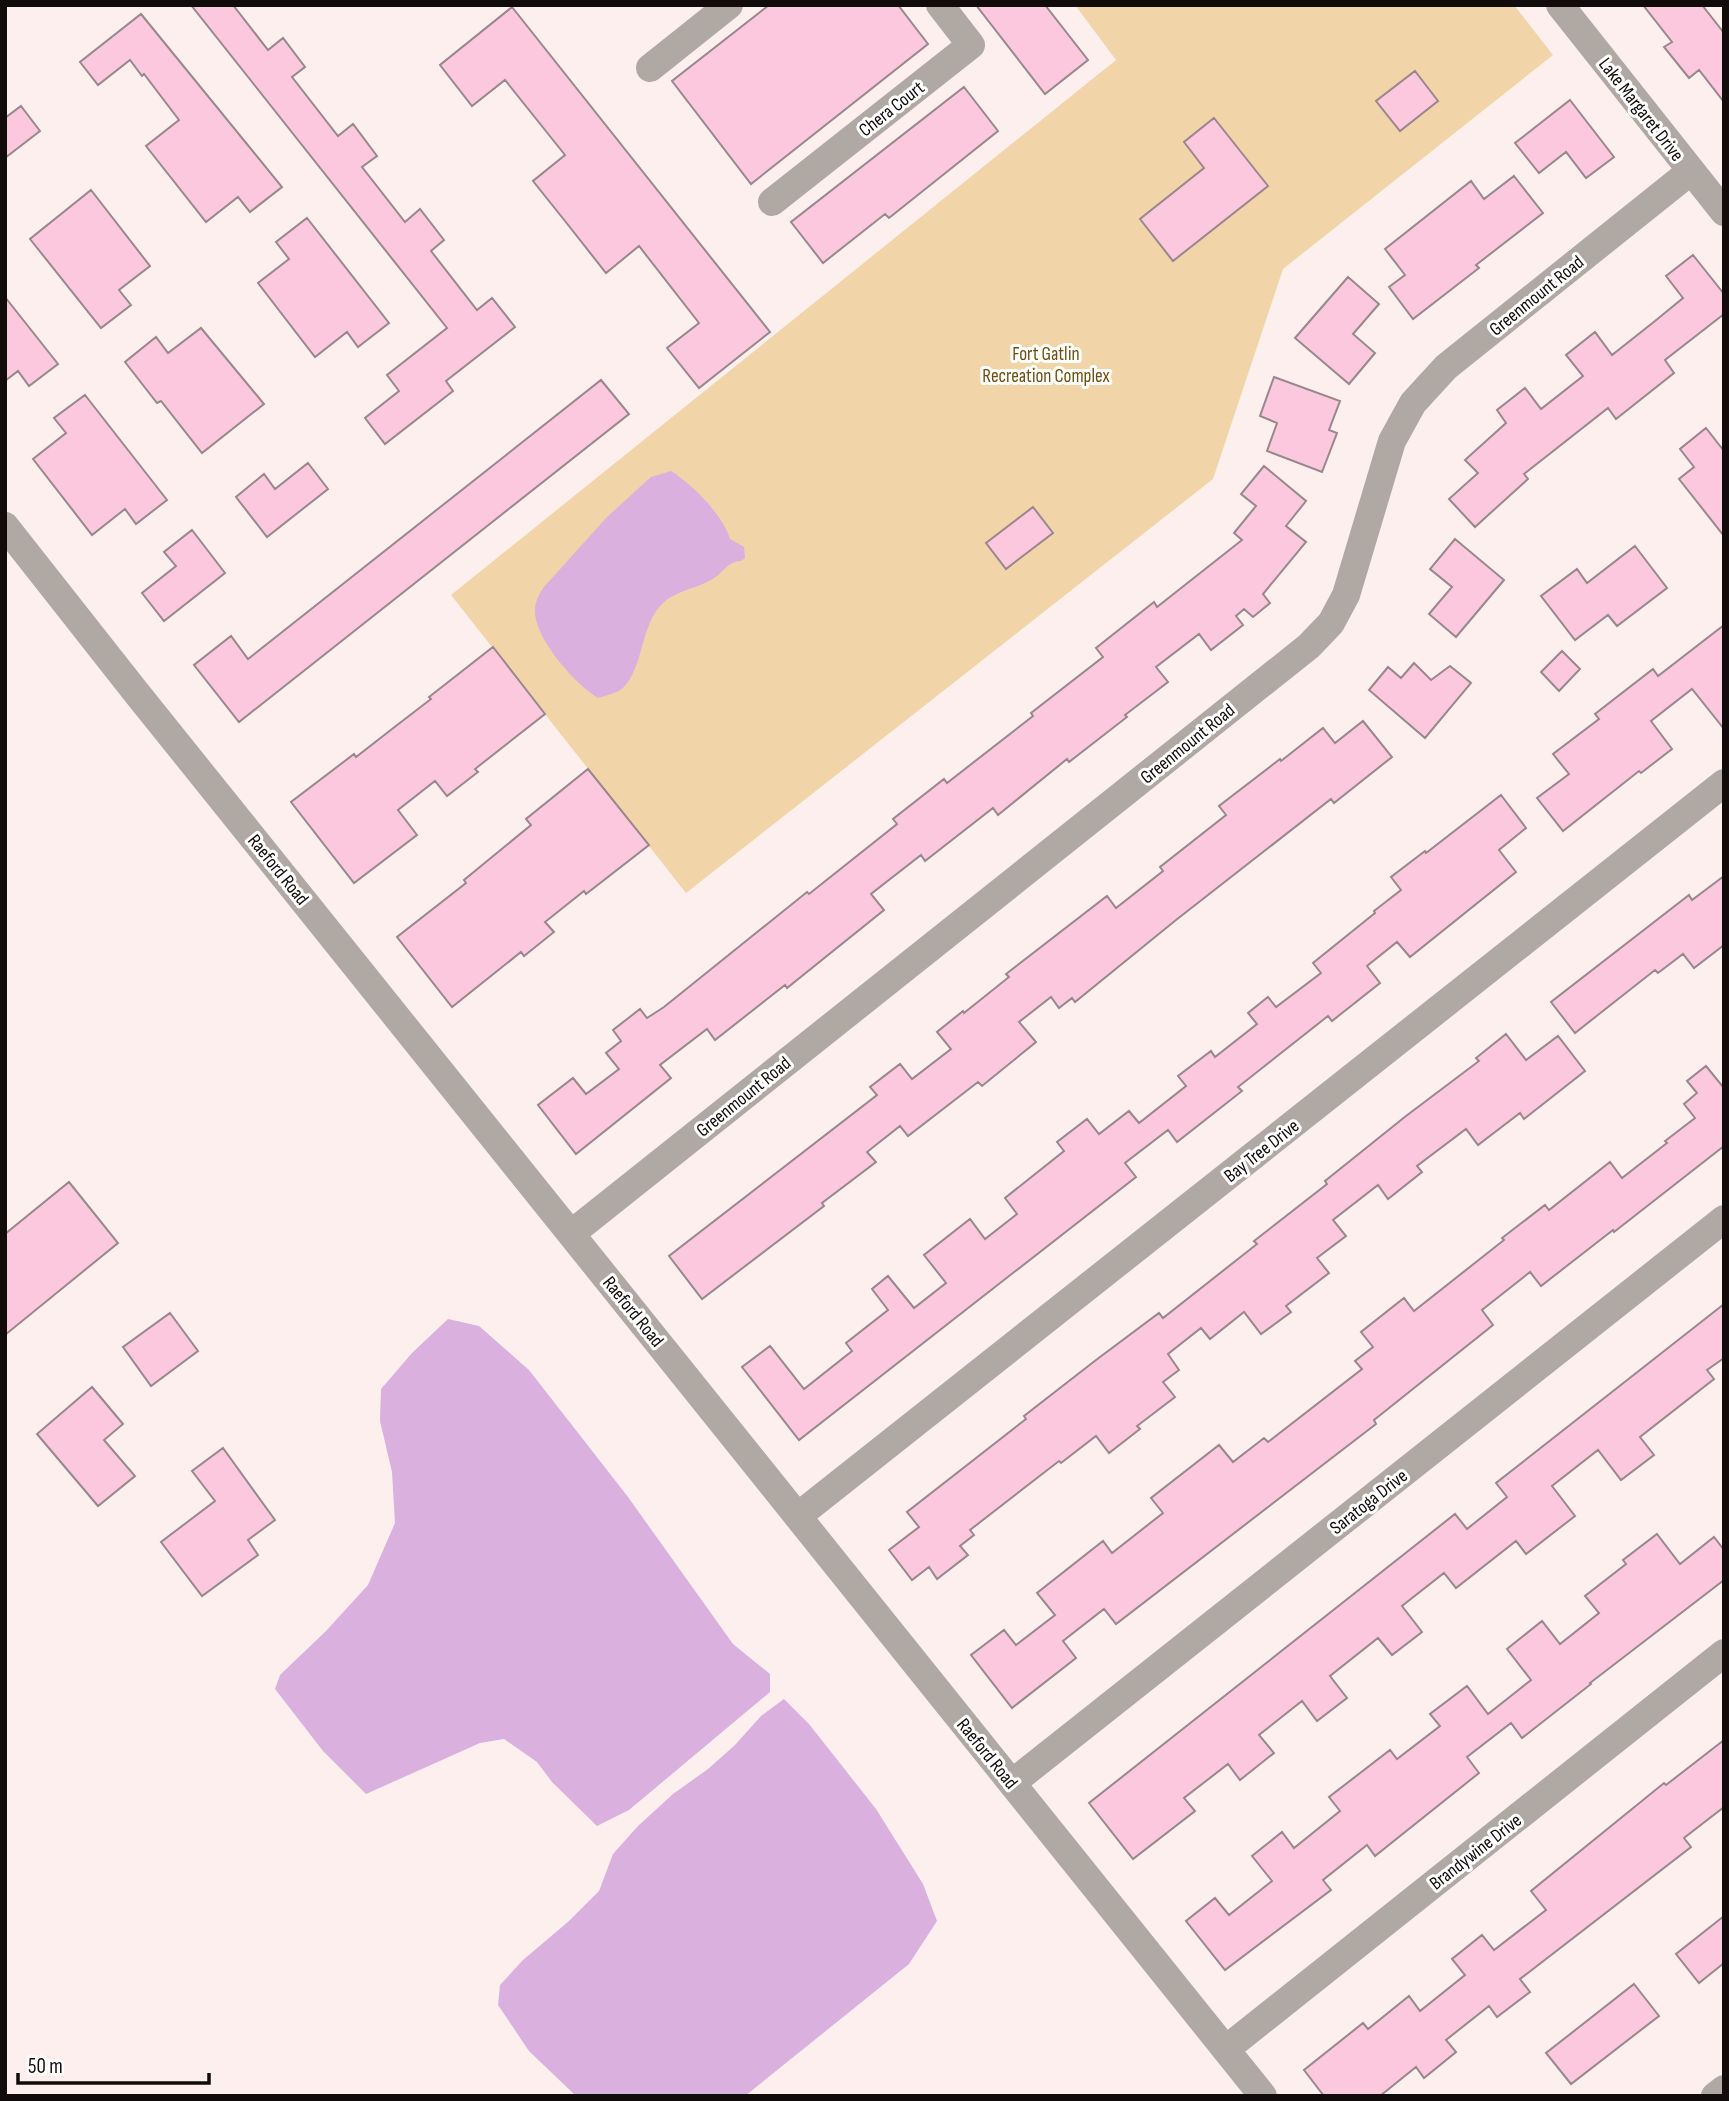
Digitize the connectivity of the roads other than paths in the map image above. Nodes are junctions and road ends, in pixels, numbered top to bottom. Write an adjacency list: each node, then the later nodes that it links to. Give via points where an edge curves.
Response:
1 (729, 5): 4 (street)
2 (940, 5): 6 (street, Chera Court, via 971,45)
3 (1560, 5): 5 (street, Lake Margaret Drive)
4 (650, 68)
5 (1691, 171): 7 (street, Lake Margaret Drive); 11 (street, Greenmount Road, via 1446,367 1413,403 1392,441 1346,595 1331,623 1310,646)
6 (772, 202)
7 (1724, 212)
8 (5, 526): 11 (street, Raeford Road)
9 (1724, 783): 12 (street, Bay Tree Drive)
10 (1724, 1219): 14 (street, Saratoga Drive)
11 (572, 1233): 12 (street, Raeford Road)
12 (798, 1517): 14 (street, Raeford Road)
13 (1724, 1653): 15 (street, Brandywine Drive)
14 (1012, 1783): 15 (street, Raeford Road)
15 (1226, 2049): 17 (street, Raeford Road)
16 (1724, 2089): 18 (street)
17 (1263, 2096)
18 (1715, 2096)

